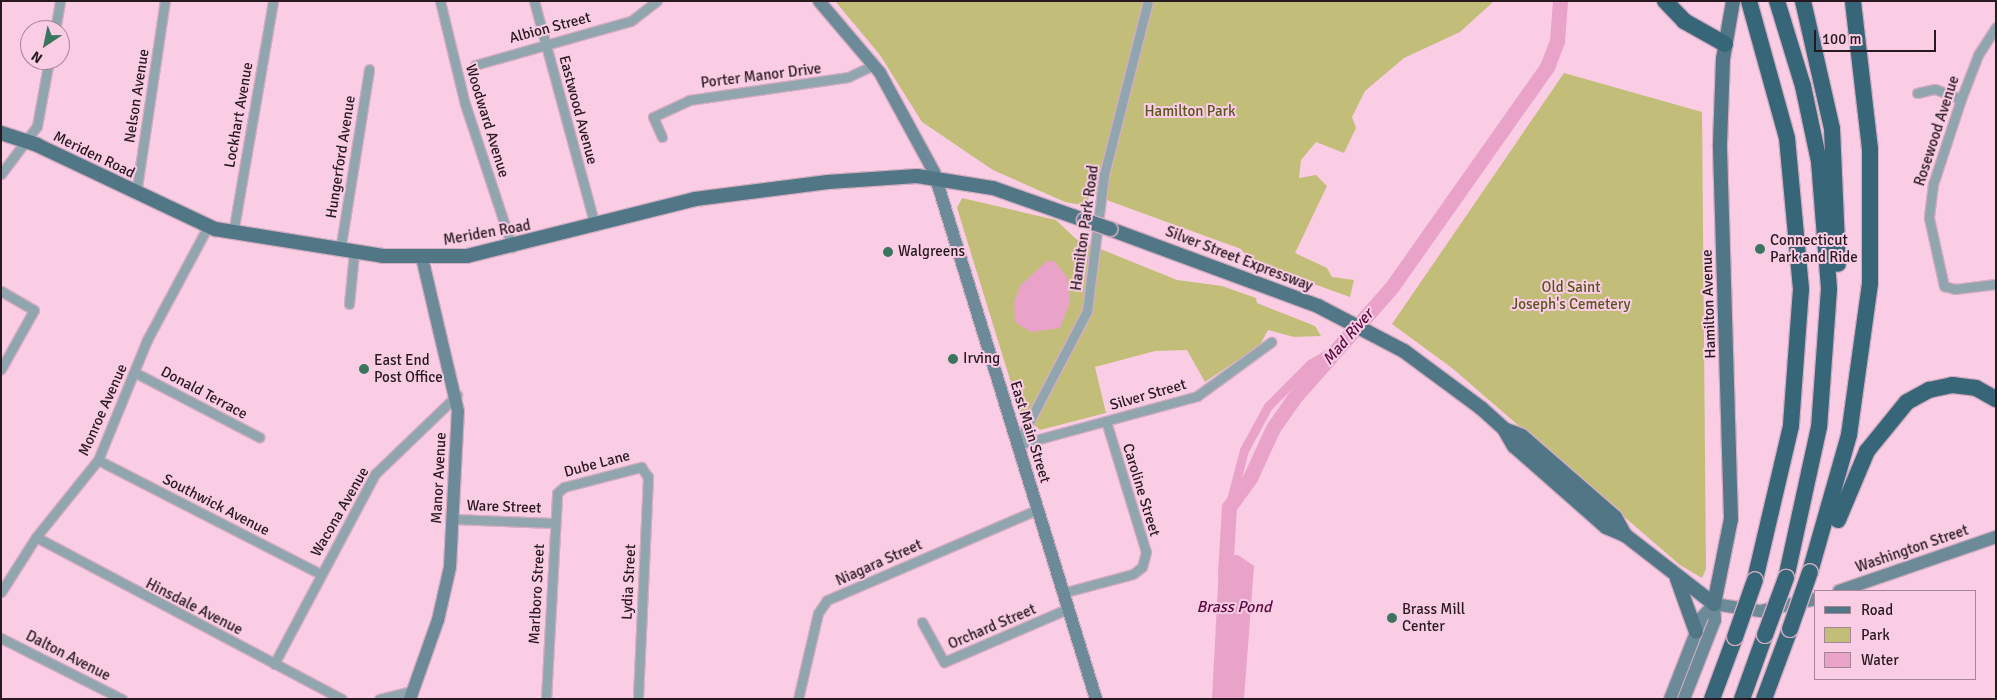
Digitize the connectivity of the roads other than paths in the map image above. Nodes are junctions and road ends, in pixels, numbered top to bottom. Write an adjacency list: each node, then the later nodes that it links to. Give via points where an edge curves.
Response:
1 (60, 1): 15 (street)
2 (165, 1): 30 (street, Nelson Avenue)
3 (273, 1): 33 (street, Lockhart Avenue)
4 (440, 1): 34 (street, Woodward Avenue, via 465,104)
5 (534, 1): 17 (street, Eastwood Avenue)
6 (657, 1): 17 (street, Albion Street, via 631,20)
7 (819, 1): 20 (main road, East Main Street)
8 (1148, 1): 49 (street, Hamilton Park Road, via 1104,175 1086,311)
9 (1665, 1): 18 (highway, via 1684,21)
10 (1733, 1): 18 (main road, Hamilton Avenue)
11 (1748, 1): 81 (highway, bridge, via 1787,138 1801,281 1791,426 1755,580)
12 (1777, 1): 39 (highway, via 1800,77 1818,162)
13 (1804, 1): 39 (highway, via 1824,86 1835,157 1838,259)
14 (1853, 1): 58 (highway, via 1870,148 1870,283 1853,414)
15 (56, 20)
16 (1996, 27): 24 (street, Rosewood Avenue, via 1978,55)
17 (546, 44): 19 (street, Albion Street); 31 (street, Eastwood Avenue)
18 (1725, 44): 65 (main road, Hamilton Avenue, via 1720,144 1731,519)
19 (475, 65)
20 (874, 65): 26 (street, Porter Manor Drive, via 848,77 801,86 709,95 653,117); 29 (main road, East Main Street, via 910,122)
21 (369, 69): 35 (street, Hungerford Avenue)
22 (47, 70): 27 (street, via 39,119)
23 (1918, 93): 24 (street, via 1935,90)
24 (1961, 99): 38 (street, Rosewood Avenue, via 1930,200 1938,278 1944,286 1955,289)
25 (1, 133): 27 (main road, Meriden Road)
26 (662, 137)
27 (26, 140): 28 (street); 30 (main road, Meriden Road)
28 (1, 174)
29 (935, 176): 31 (main road, Meriden Road, via 828,182 716,196); 49 (main road, East Main Street); 60 (main road, Silver Street Expressway, bridge, via 993,188 1110,229 1341,317 1370,332 1430,368 1504,429 1522,436 1618,520 1625,535)
30 (136, 194): 32 (main road, Meriden Road)
31 (596, 225): 34 (main road, Meriden Road)
32 (208, 226): 33 (main road, Meriden Road); 44 (street, Monroe Avenue, via 147,340)
33 (233, 233): 35 (main road, Meriden Road)
34 (512, 247): 37 (main road, Meriden Road)
35 (340, 251): 36 (main road, Meriden Road)
36 (354, 253): 37 (main road, Meriden Road); 41 (street)
37 (422, 258): 45 (main road, Manor Avenue, via 424,279)
38 (1996, 284)
39 (1829, 289): 82 (highway, bridge, via 1819,426 1786,578)
40 (1, 291): 43 (street, via 34,310)
41 (349, 304)
42 (1271, 342): 47 (street, Silver Street, via 1203,393)
43 (1, 369)
44 (136, 373): 48 (street, Donald Terrace); 50 (street, Monroe Avenue)
45 (457, 395): 54 (main road, Manor Avenue); 59 (street, Wacona Avenue, via 375,474)
46 (1996, 400): 58 (highway, via 1976,388 1947,386 1924,392 1901,407 1867,451 1832,536)
47 (1106, 422): 49 (street, Silver Street); 63 (street, Caroline Street, via 1146,552 1142,567 1133,574)
48 (259, 438)
49 (1017, 446): 53 (main road, East Main Street)
50 (98, 460): 56 (street, Monroe Avenue); 59 (street, Southwick Avenue)
51 (645, 468): 52 (street, Dube Lane); 76 (street, Lydia Street, via 648,477)
52 (558, 491): 55 (street, Marlboro Street)
53 (1036, 510): 63 (main road, East Main Street); 77 (street, Niagara Street, via 828,600 818,613)
54 (453, 519): 55 (street, Ware Street); 71 (main road, Manor Avenue, via 442,604)
55 (554, 523): 75 (street, Marlboro Street)
56 (36, 537): 62 (street, Monroe Avenue); 70 (street, Hinsdale Avenue)
57 (1996, 537): 61 (main road, Washington Street)
58 (1813, 565): 83 (highway, bridge)
59 (321, 574): 70 (street, Wacona Avenue)
60 (1677, 578): 65 (main road, Silver Street Expressway); 68 (main road)
61 (1842, 590)
62 (1, 592)
63 (1062, 593): 66 (main road, East Main Street)
64 (1814, 599): 65 (main road, via 1760,611)
65 (1714, 604): 68 (main road, via 1704,613); 80 (main road, via 1715,620)
66 (1067, 609): 67 (street, Orchard Street, via 944,662); 78 (main road, East Main Street)
67 (922, 622)
68 (1696, 632): 79 (main road)
69 (1, 638): 72 (street, Dalton Avenue)
70 (274, 664): 73 (street, Hinsdale Avenue)
71 (411, 695): 74 (street)
72 (122, 699)
73 (342, 699)
74 (379, 699)
75 (546, 699)
76 (638, 699)
77 (798, 699)
78 (1096, 699)
79 (1670, 699)
80 (1684, 699)
81 (1712, 699)
82 (1742, 699)
83 (1764, 699)

